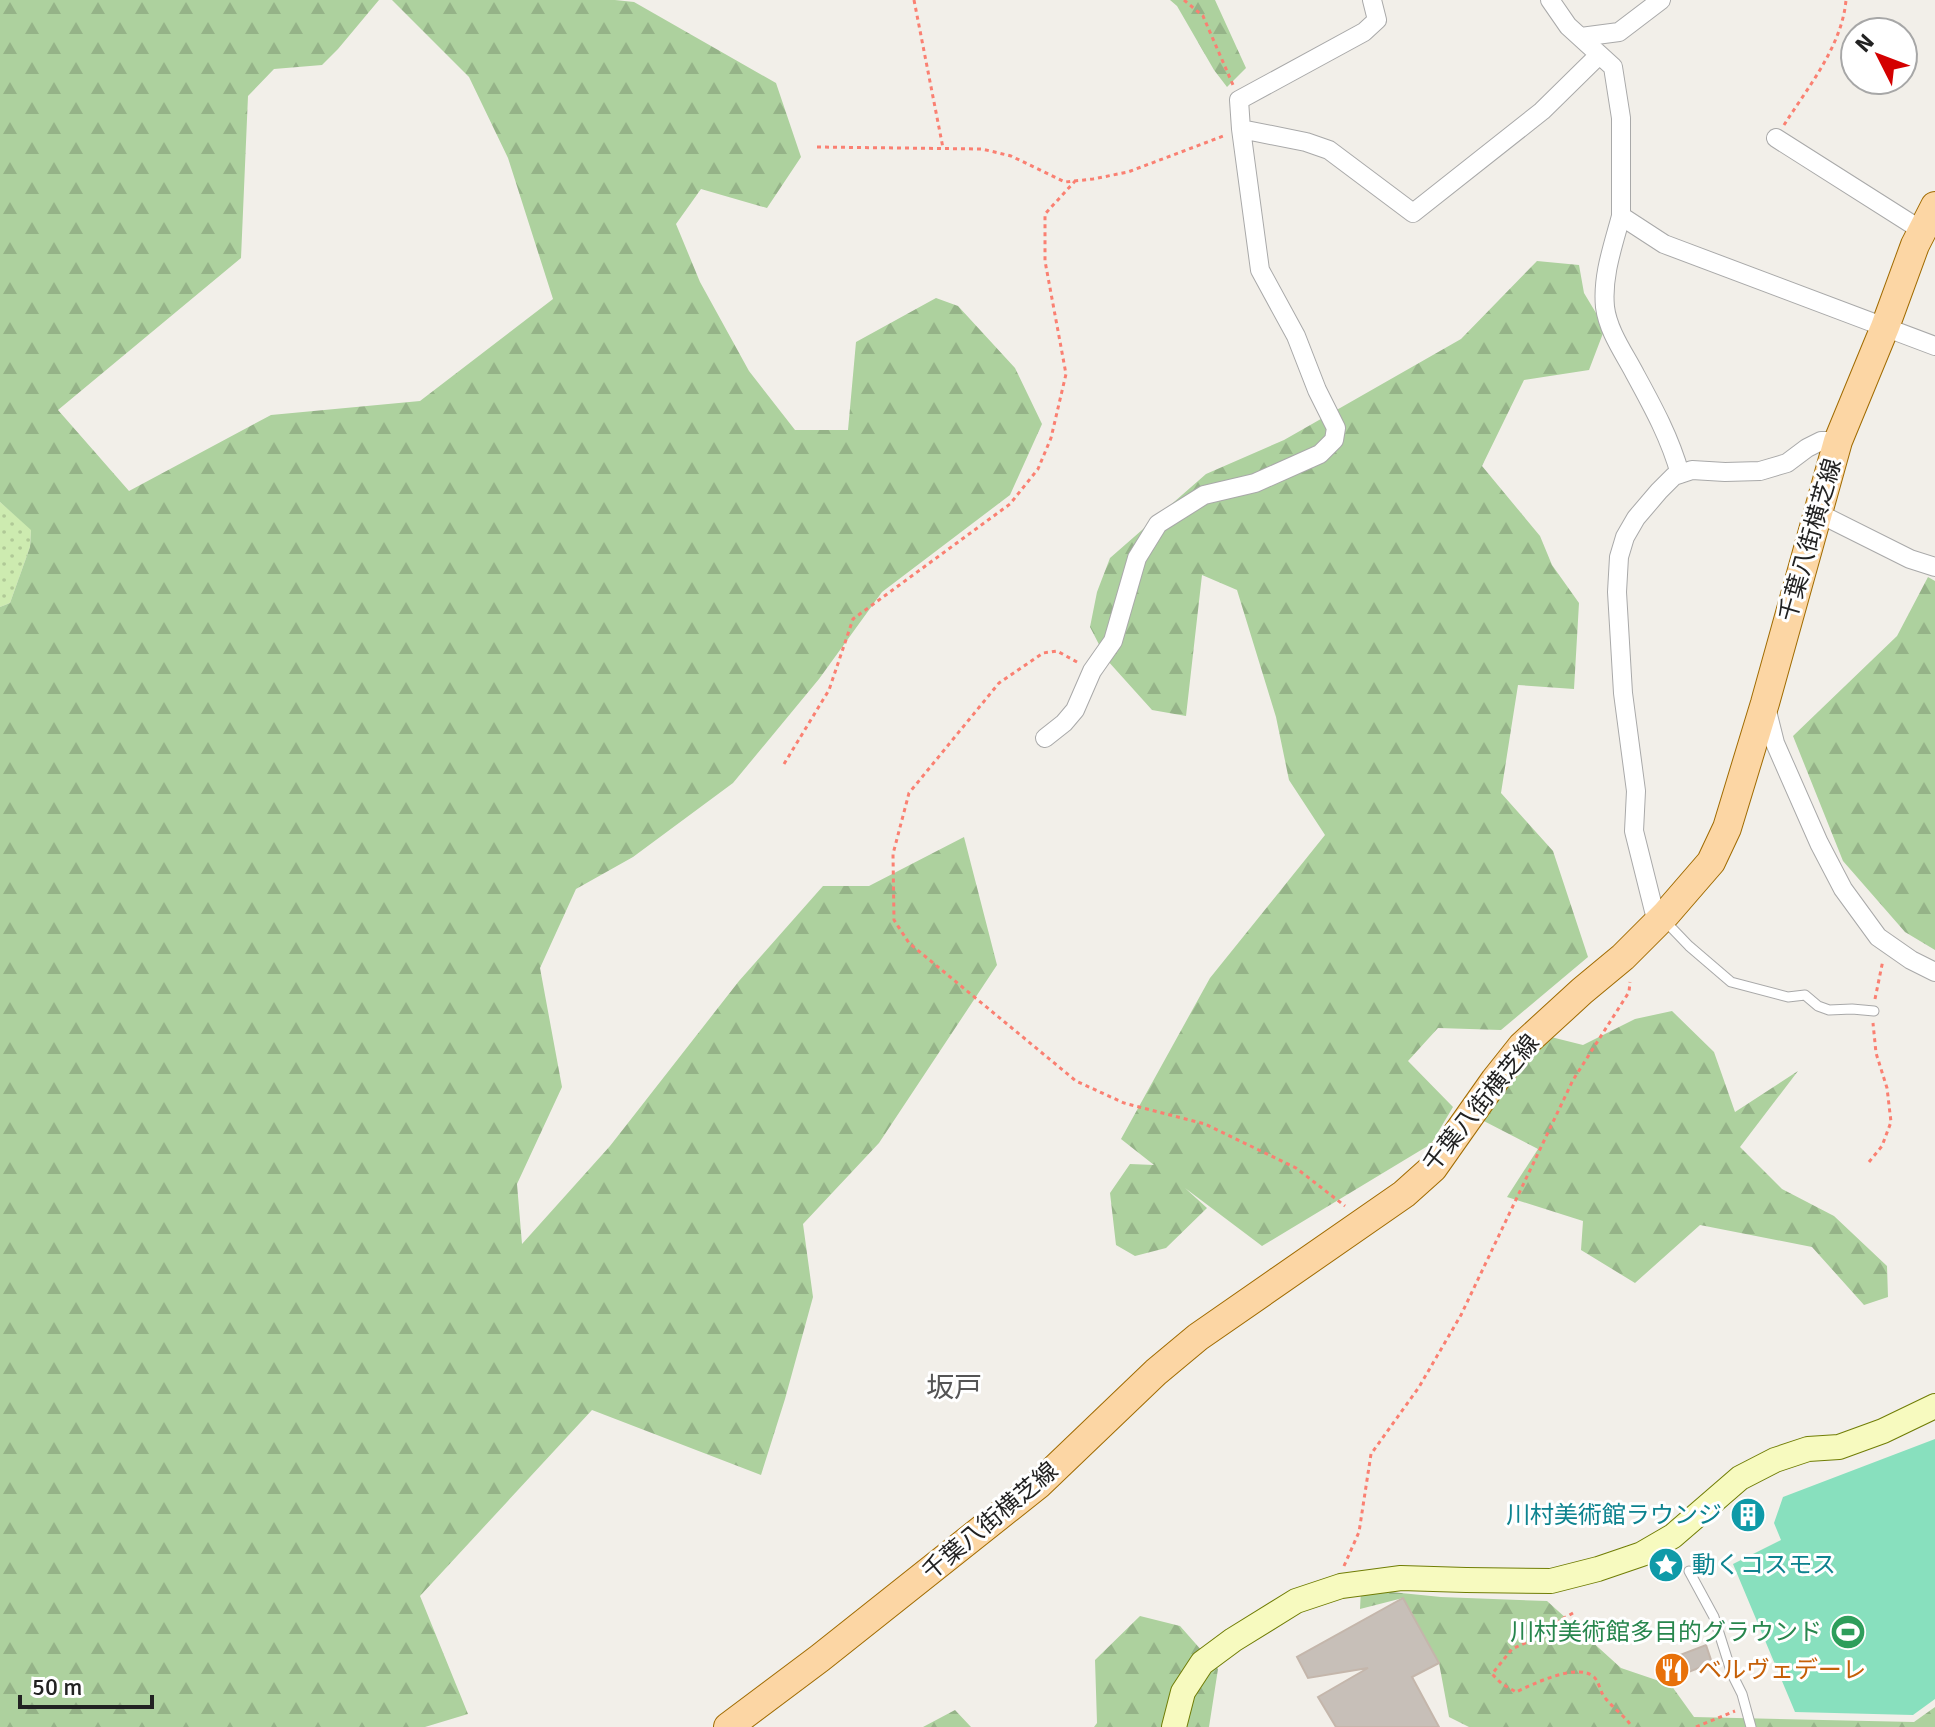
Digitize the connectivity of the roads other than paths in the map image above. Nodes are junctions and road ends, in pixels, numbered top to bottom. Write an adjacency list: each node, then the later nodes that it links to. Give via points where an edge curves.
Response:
1 (1372, 0): 6 (street, via 1377,20 1364,32 1239,100)
2 (1550, 0): 4 (street)
3 (1661, 0): 4 (street, via 1619,32)
4 (1581, 37): 5 (street)
5 (1599, 55): 6 (street, via 1542,111 1413,213 1329,150); 8 (street, via 1613,67 1621,118)
6 (1241, 129): 17 (street, via 1260,270 1296,336 1336,428 1334,440 1320,454 1255,483 1204,495 1158,524 1137,558 1113,641 1075,710)
7 (1776, 138): 9 (street)
8 (1621, 216): 10 (street, via 1664,244); 13 (street, via 1605,284 1605,309 1611,330 1658,414)
9 (1928, 218): 10 (main road, 千葉八街横芝線)
10 (1885, 327): 11 (street); 12 (main road, 千葉八街横芝線)
11 (1935, 346)
12 (1838, 441): 13 (street, via 1821,441 1787,463 1760,471); 14 (main road, 千葉八街横芝線)
13 (1680, 474): 18 (street, via 1659,491 1625,537 1617,592 1636,791 1634,831)
14 (1818, 513): 15 (street); 16 (main road, 千葉八街横芝線)
15 (1935, 567)
16 (1765, 703): 18 (main road, 千葉八街横芝線, via 1727,828 1711,862); 19 (street, via 1775,743 1843,889 1878,937)
17 (1045, 738)
18 (1660, 920): 20 (lane, via 1731,982 1788,997 1805,995 1829,1010); 23 (main road, 千葉八街横芝線, via 1522,1046 1433,1168 1404,1194 1198,1337 1039,1484)
19 (1935, 972)
20 (1874, 1011)
21 (1935, 1406): 24 (street, via 1839,1447 1808,1449 1775,1460 1740,1478 1673,1536 1598,1569 1551,1581 1401,1578 1335,1588 1296,1601 1202,1663 1183,1692)
22 (1689, 1571): 25 (lane, via 1714,1617)
23 (728, 1727)
24 (1174, 1727)
25 (1751, 1727)

